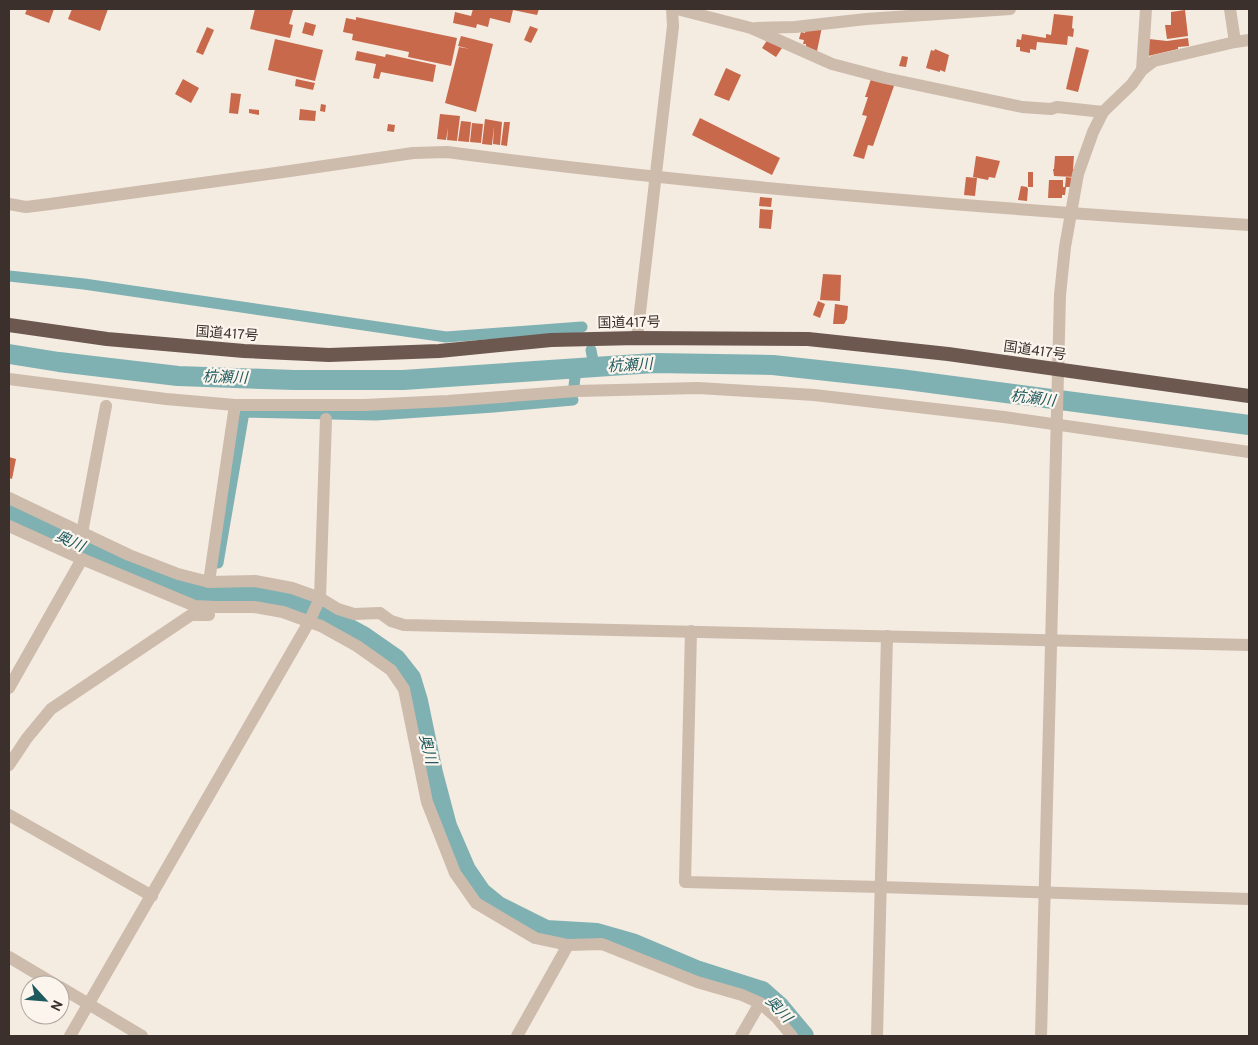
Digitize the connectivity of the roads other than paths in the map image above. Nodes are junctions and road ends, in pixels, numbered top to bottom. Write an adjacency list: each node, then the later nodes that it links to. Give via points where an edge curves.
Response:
1 (672, 9): 11 (street)
2 (677, 9): 6 (street)
3 (1010, 9): 6 (street)
4 (1146, 9): 9 (street)
5 (1230, 9): 8 (street)
6 (751, 28): 10 (street, via 832,64 886,78 1022,107)
7 (1249, 40): 8 (street)
8 (1235, 42): 9 (street, via 1154,62)
9 (1142, 70): 10 (street)
10 (1103, 112): 13 (street, via 1078,174)
11 (656, 176): 12 (street, via 446,152 413,152 50,204 26,207); 13 (street, via 795,192); 16 (street)
12 (9, 204)
13 (1070, 214): 14 (street); 17 (street, via 1060,295)
14 (1249, 225)
15 (9, 325): 16 (highway, 国道417号, via 107,339 244,352 329,355 439,351 551,340)
16 (637, 338): 17 (highway, 国道417号, via 808,339)
17 (1057, 370): 19 (highway, 国道417号); 23 (street)
18 (9, 379): 20 (street, via 166,399)
19 (1249, 396)
20 (235, 404): 23 (street, via 364,405 576,390 698,388 814,395); 29 (street)
21 (106, 406): 27 (street)
22 (326, 419): 30 (street)
23 (1057, 423): 24 (street); 35 (street)
24 (1249, 452)
25 (9, 498): 27 (street)
26 (9, 526): 28 (street)
27 (82, 533): 29 (street, via 178,574)
28 (82, 559): 31 (street, via 195,606); 37 (street)
29 (209, 582): 30 (street, via 255,581 292,588)
30 (320, 598): 32 (street); 33 (street, via 338,609 354,614 380,613 404,625)
31 (215, 607): 32 (street, via 254,606); 38 (street, via 211,615 191,614 51,709)
32 (309, 620): 42 (street); 44 (street, via 358,646 392,670 404,689 427,802 455,873 476,903 536,938)
33 (692, 631): 34 (street); 40 (street, via 685,882)
34 (887, 636): 35 (street); 40 (street)
35 (1050, 641): 36 (street); 41 (street)
36 (1249, 645)
37 (9, 688)
38 (9, 765)
39 (9, 815): 42 (street)
40 (880, 887): 41 (street); 55 (street)
41 (1043, 892): 43 (street); 56 (street)
42 (152, 896): 49 (street)
43 (1249, 899)
44 (568, 946): 48 (street, via 602,944); 52 (street)
45 (9, 957): 46 (street)
46 (39, 975)
47 (70, 993): 49 (street)
48 (760, 1003): 53 (street); 54 (street)
49 (89, 1004): 50 (street); 51 (street)
50 (70, 1036)
51 (142, 1036)
52 (517, 1036)
53 (741, 1036)
54 (792, 1036)
55 (877, 1036)
56 (1041, 1036)

